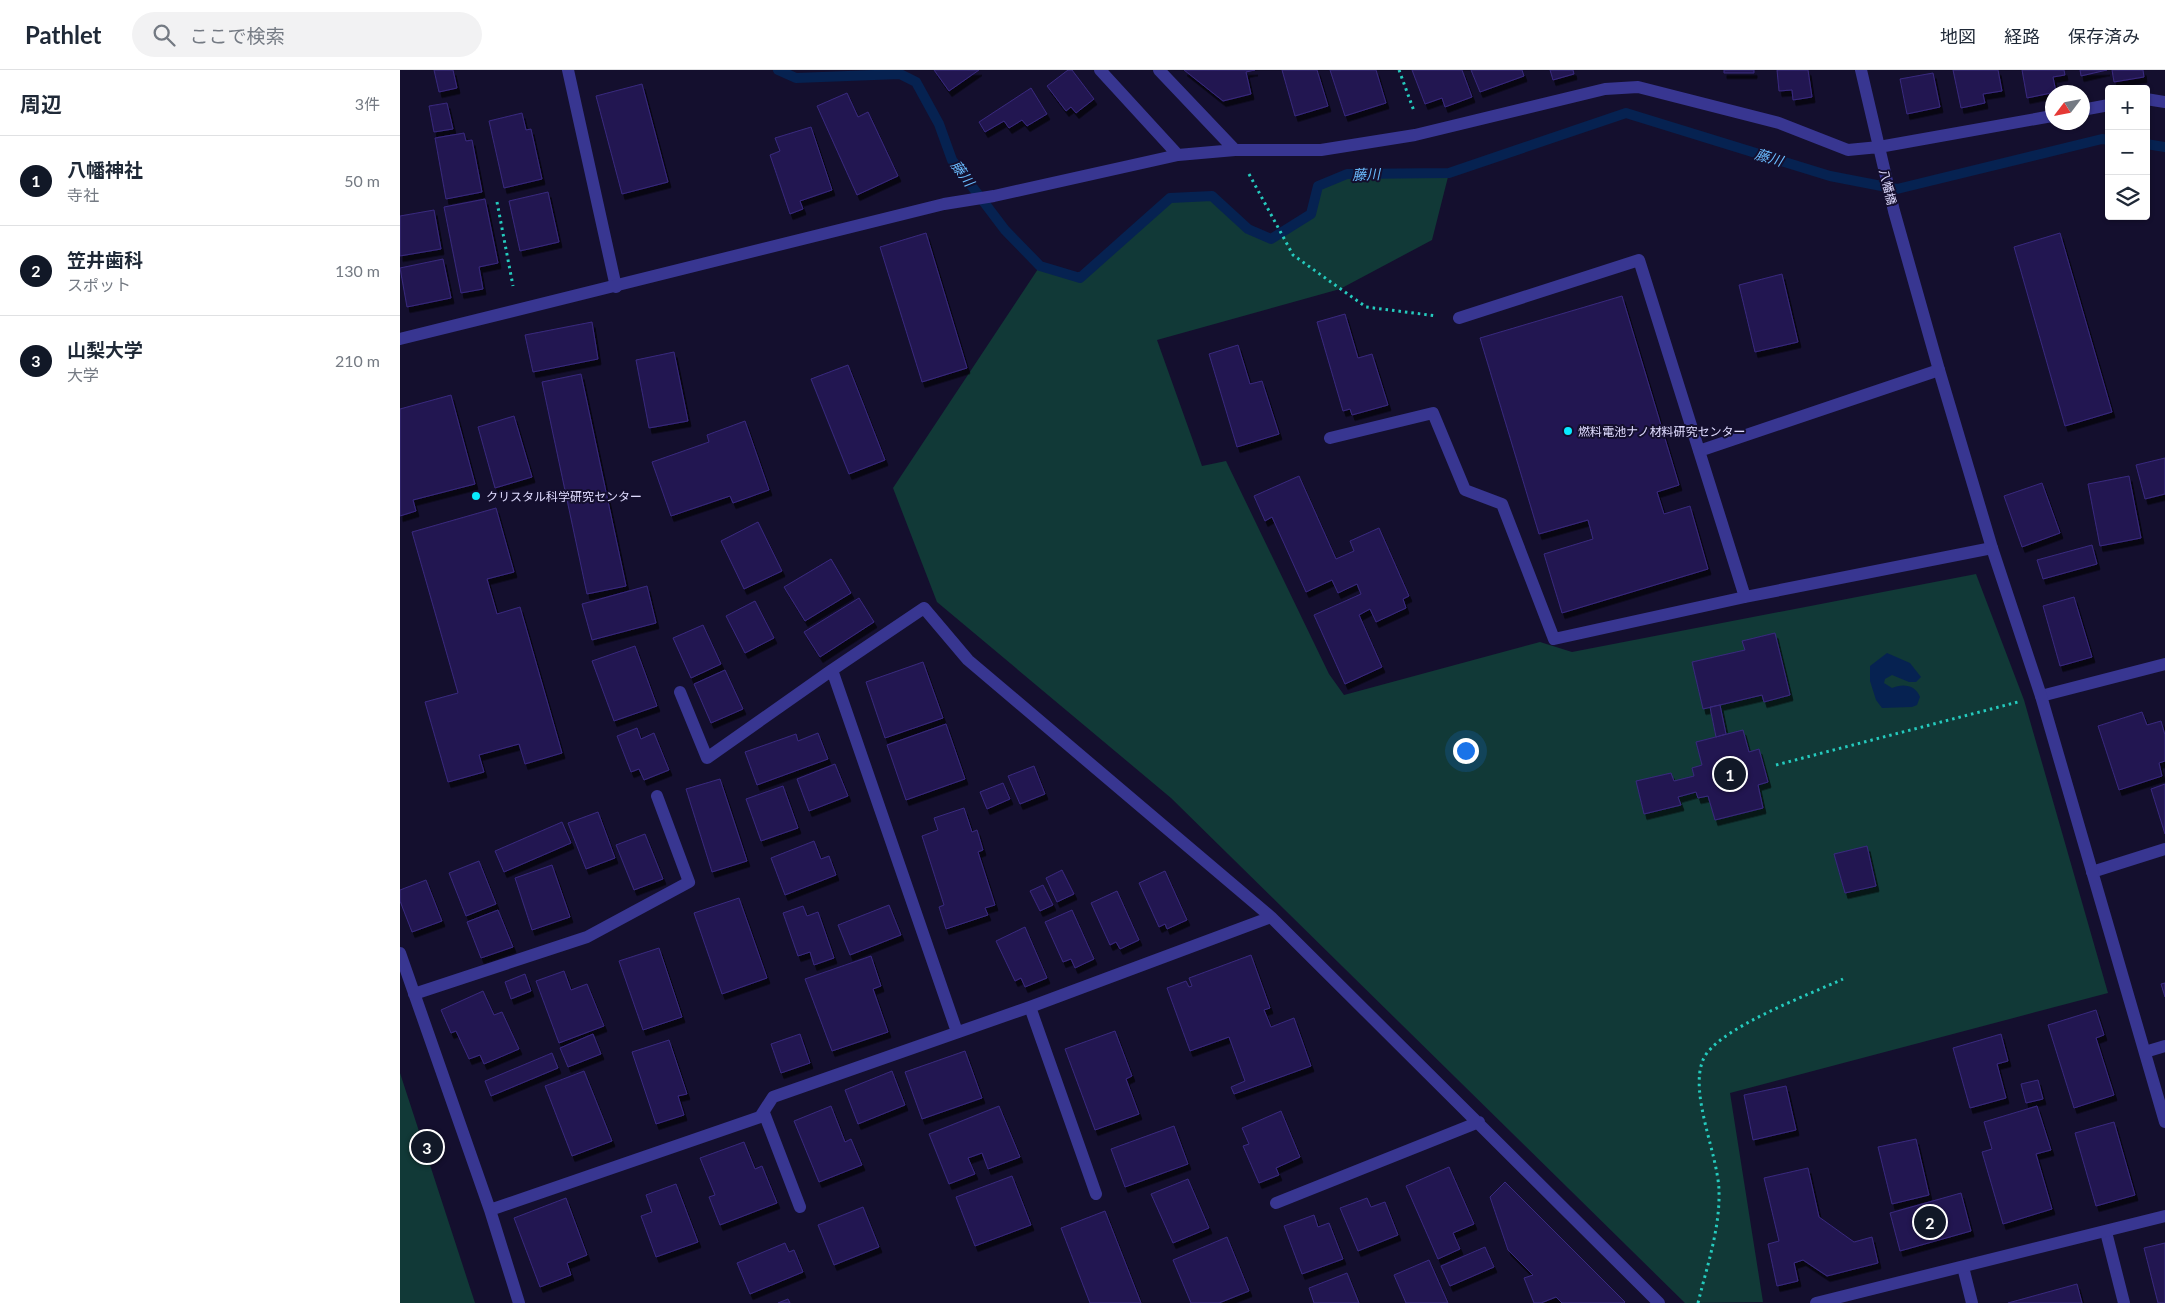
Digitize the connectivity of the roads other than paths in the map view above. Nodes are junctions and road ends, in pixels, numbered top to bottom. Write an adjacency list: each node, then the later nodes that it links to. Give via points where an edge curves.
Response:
1 (568, 70): 13 (street)
2 (1100, 70): 12 (street)
3 (1861, 70): 10 (street, 八幡橋)
4 (1162, 71): 11 (street)
5 (2150, 100): 6 (street)
6 (2165, 102)
7 (2105, 107): 8 (street)
8 (2090, 109)
9 (2045, 117): 10 (street)
10 (1879, 146): 11 (street, via 1848,150 1779,123 1638,87 1605,89 1422,133 1320,150); 16 (street, 八幡橋)
11 (1235, 150): 12 (street)
12 (1178, 155): 13 (street, via 944,204)
13 (616, 287): 15 (street)
14 (1460, 318): 18 (street, via 1639,260)
15 (400, 339)
16 (1939, 370): 18 (street); 19 (street, 八幡橋)
17 (1330, 438): 20 (street, via 1433,413 1465,490 1502,504 1554,639)
18 (1699, 451): 20 (street)
19 (1992, 548): 20 (street); 24 (street, 八幡橋)
20 (1745, 597)
21 (2165, 664): 24 (street)
22 (832, 670): 23 (street, via 706,758); 28 (street, via 924,608 968,660); 32 (street)
23 (680, 692)
24 (2041, 696): 27 (street, 八幡橋)
25 (657, 796): 30 (street, via 689,882 587,937)
26 (2165, 850): 27 (street)
27 (2092, 872): 34 (street, 八幡橋)
28 (1271, 917): 31 (street); 36 (street)
29 (400, 953): 30 (street)
30 (414, 994): 41 (street)
31 (1030, 1007): 32 (street); 38 (street)
32 (957, 1032): 35 (street, via 773,1097)
33 (2165, 1046): 34 (street)
34 (2145, 1052): 37 (street, 八幡橋)
35 (764, 1113): 40 (street); 41 (street, via 760,1118)
36 (1479, 1122): 39 (street); 46 (street)
37 (2165, 1122)
38 (1096, 1194)
39 (1276, 1203)
40 (800, 1207)
41 (490, 1210): 45 (street)
42 (2165, 1216): 43 (street)
43 (2106, 1232): 44 (street); 49 (street)
44 (1963, 1267): 47 (street); 48 (street)
45 (519, 1303)
46 (1659, 1303)
47 (1816, 1303)
48 (1972, 1303)
49 (2124, 1303)

